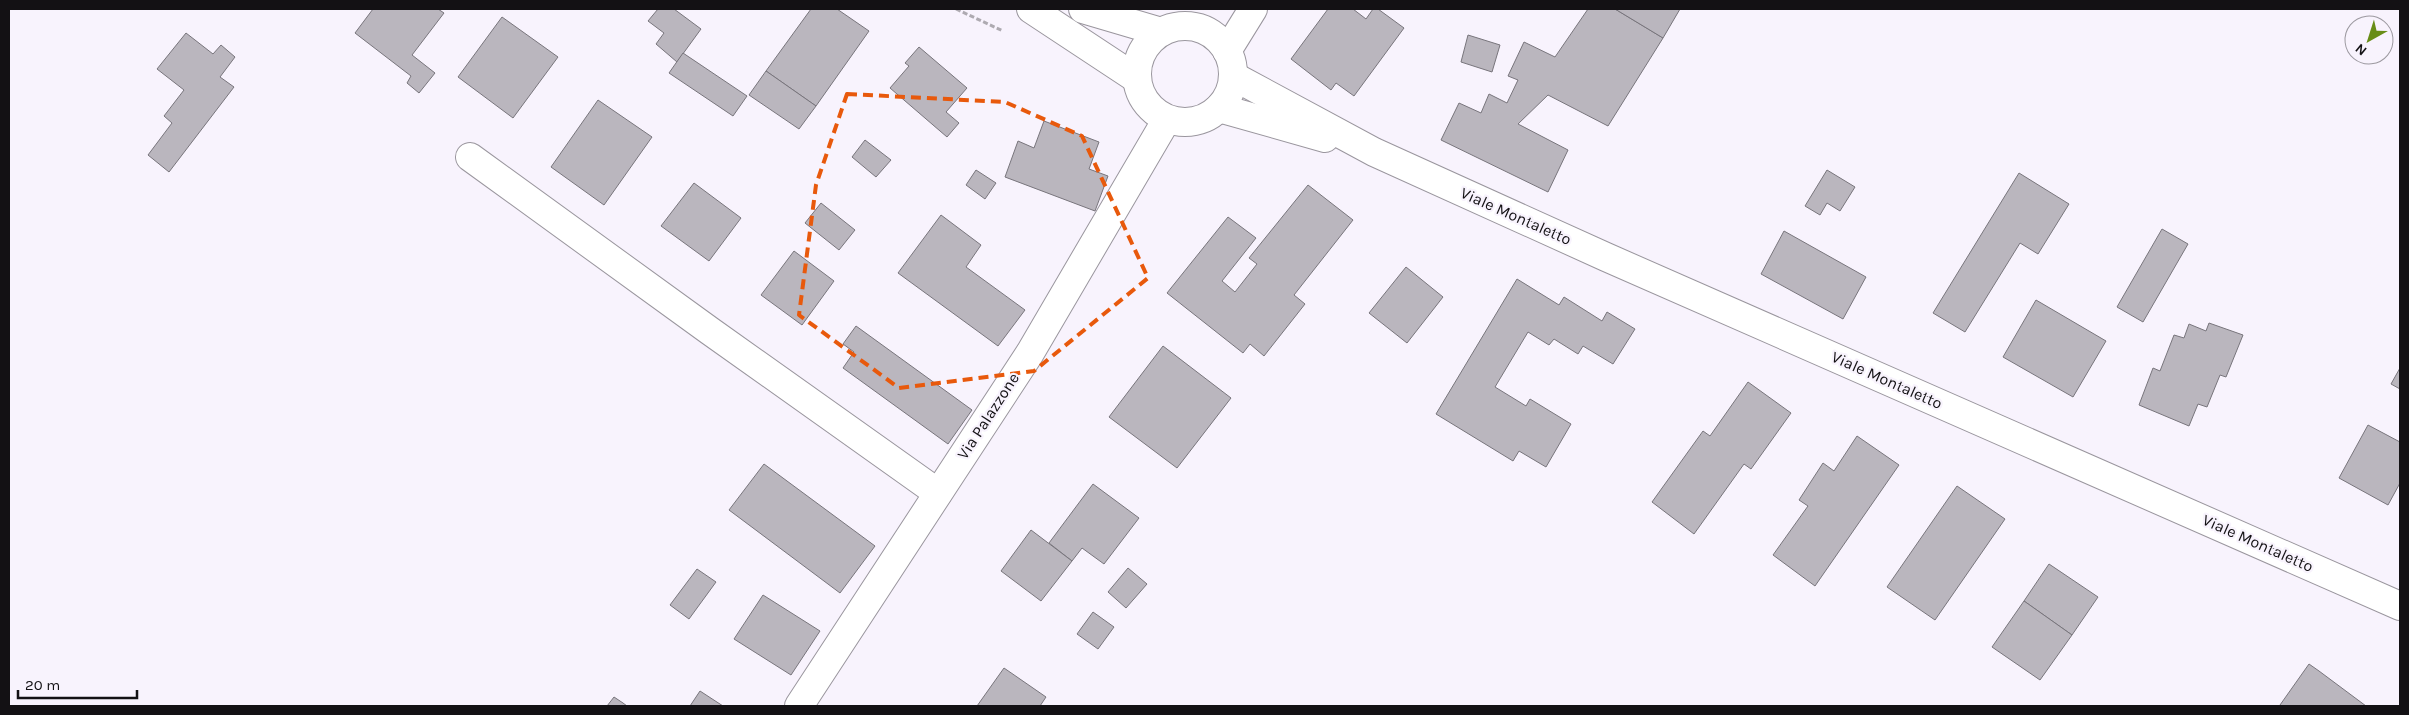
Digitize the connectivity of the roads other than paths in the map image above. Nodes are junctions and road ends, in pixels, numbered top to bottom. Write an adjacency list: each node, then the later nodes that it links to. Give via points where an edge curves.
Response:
1 (1031, 9): 8 (street)
2 (1083, 9): 6 (street)
3 (1209, 9): 5 (street)
4 (1253, 9): 7 (street)
5 (1187, 26): 6 (street); 7 (street, via 1211,33)
6 (1161, 32): 8 (street, via 1142,52)
7 (1230, 64): 9 (street, via 1230,93); 11 (street, Viale Montaletto)
8 (1137, 79): 10 (street, via 1142,96 1152,110)
9 (1219, 108): 10 (street, via 1195,122); 11 (street, Viale Montaletto)
10 (1167, 120): 13 (street, Via Palazzone, via 1030,352)
11 (1374, 152): 14 (street, Viale Montaletto)
12 (470, 157): 13 (street)
13 (938, 493): 15 (street, Via Palazzone)
14 (2400, 606)
15 (799, 706)

